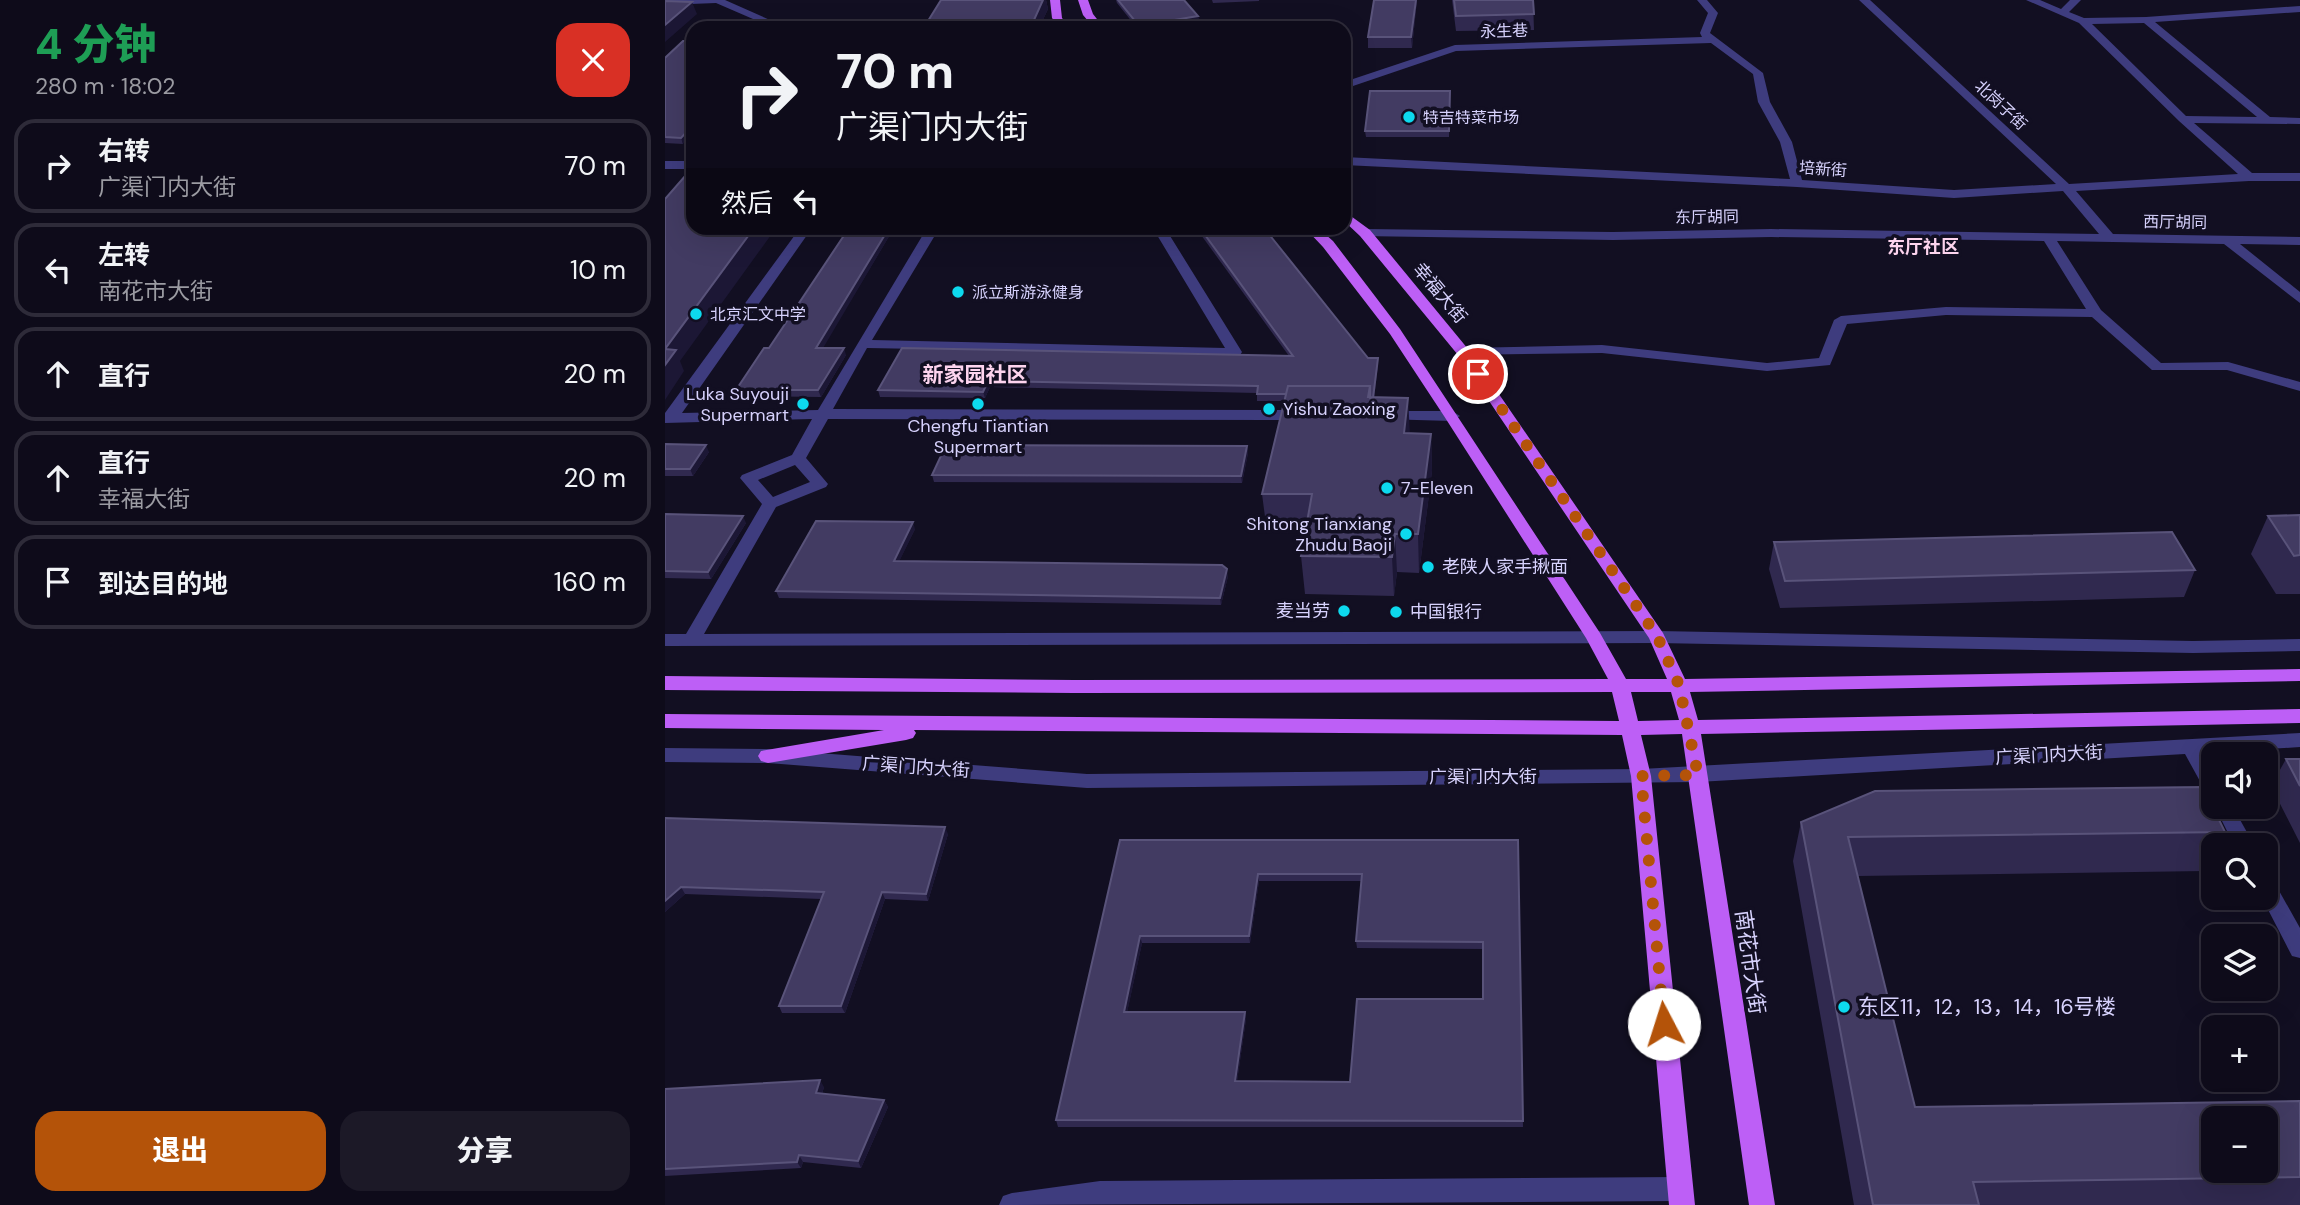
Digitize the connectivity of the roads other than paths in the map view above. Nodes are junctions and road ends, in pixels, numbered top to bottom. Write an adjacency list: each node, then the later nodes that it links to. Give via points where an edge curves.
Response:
1 (717, 0): 8 (street); 12 (street)
2 (1055, 0): 13 (main road)
3 (1083, 0): 14 (main road)
4 (1702, 0): 16 (street, via 1713,13 1705,33)
5 (1864, 0): 27 (street, 北岗子街)
6 (2031, 0): 10 (street)
7 (2076, 0): 10 (street)
8 (665, 2)
9 (2300, 9): 11 (street)
10 (2063, 12): 15 (street)
11 (2146, 20): 15 (street); 19 (street)
12 (766, 21)
13 (1059, 21)
14 (1093, 21)
15 (2083, 21): 18 (street)
16 (1713, 40): 17 (street, 永生巷, via 1455,48); 26 (street, via 1758,73 1764,102 1786,142)
17 (1351, 83)
18 (2183, 119): 19 (street); 24 (street)
19 (2266, 119): 20 (street)
20 (2300, 121)
21 (1351, 161): 26 (street, 培新街)
22 (665, 165): 23 (street)
23 (686, 165)
24 (2249, 177): 25 (street, 培新街); 27 (street, 培新街)
25 (2300, 177)
26 (1797, 183): 27 (street, 培新街, via 1954,194)
27 (2067, 188): 35 (street, 北岗子街)
28 (1351, 221): 29 (main road, 幸福大街)
29 (1364, 233): 34 (street, 东厅胡同); 41 (main road, 幸福大街)
30 (801, 235): 47 (street)
31 (929, 235): 40 (street)
32 (1163, 235): 40 (street, via 1235,352)
33 (1318, 235): 46 (main road, via 1395,332)
34 (2049, 238): 35 (street, 西厅胡同); 39 (street)
35 (2110, 239): 36 (street, 西厅胡同)
36 (2227, 240): 37 (street, 西厅胡同); 38 (street)
37 (2300, 241)
38 (2300, 299)
39 (2096, 313): 41 (street, via 1946,311 1841,320 1825,362 1767,367 1602,349); 42 (street, via 2157,367 2228,366)
40 (862, 344): 43 (street)
41 (1463, 352): 50 (main road, 幸福大街)
42 (2300, 387)
43 (822, 414): 44 (street); 47 (street); 48 (street)
44 (1312, 415)
45 (1368, 415): 46 (street)
46 (1452, 416): 51 (main road)
47 (669, 417)
48 (798, 458): 49 (street, via 748,478); 49 (street, via 820,484)
49 (769, 504): 53 (street)
50 (1657, 636): 51 (street); 54 (street); 58 (main road, 幸福大街)
51 (1594, 637): 53 (street); 57 (main road)
52 (665, 640): 53 (street)
53 (691, 640)
54 (2300, 645)
55 (2300, 675): 58 (main road)
56 (665, 684): 57 (main road)
57 (1620, 685): 58 (main road); 63 (main road)
58 (1679, 685): 62 (main road, 幸福大街)
59 (2300, 716): 62 (main road, 广渠门内大街)
60 (665, 721): 61 (main road, 广渠门内大街)
61 (953, 725): 63 (main road, 广渠门内大街); 67 (main road)
62 (1690, 726): 63 (main road, 广渠门内大街); 69 (main road, 南花市大街)
63 (1631, 728): 70 (main road)
64 (2300, 740): 65 (street, 广渠门内大街)
65 (2191, 747): 68 (street); 69 (street, 广渠门内大街)
66 (665, 755): 67 (street, 广渠门内大街)
67 (768, 756): 70 (street, 广渠门内大街, via 1087,781)
68 (2201, 765)
69 (1698, 775): 70 (street, 广渠门内大街); 75 (main road, 南花市大街)
70 (1641, 776): 73 (main road)
71 (2278, 908): 72 (street)
72 (2300, 949)
73 (1681, 1197): 74 (street, via 1100,1193)
74 (1011, 1205)
75 (1762, 1205)

